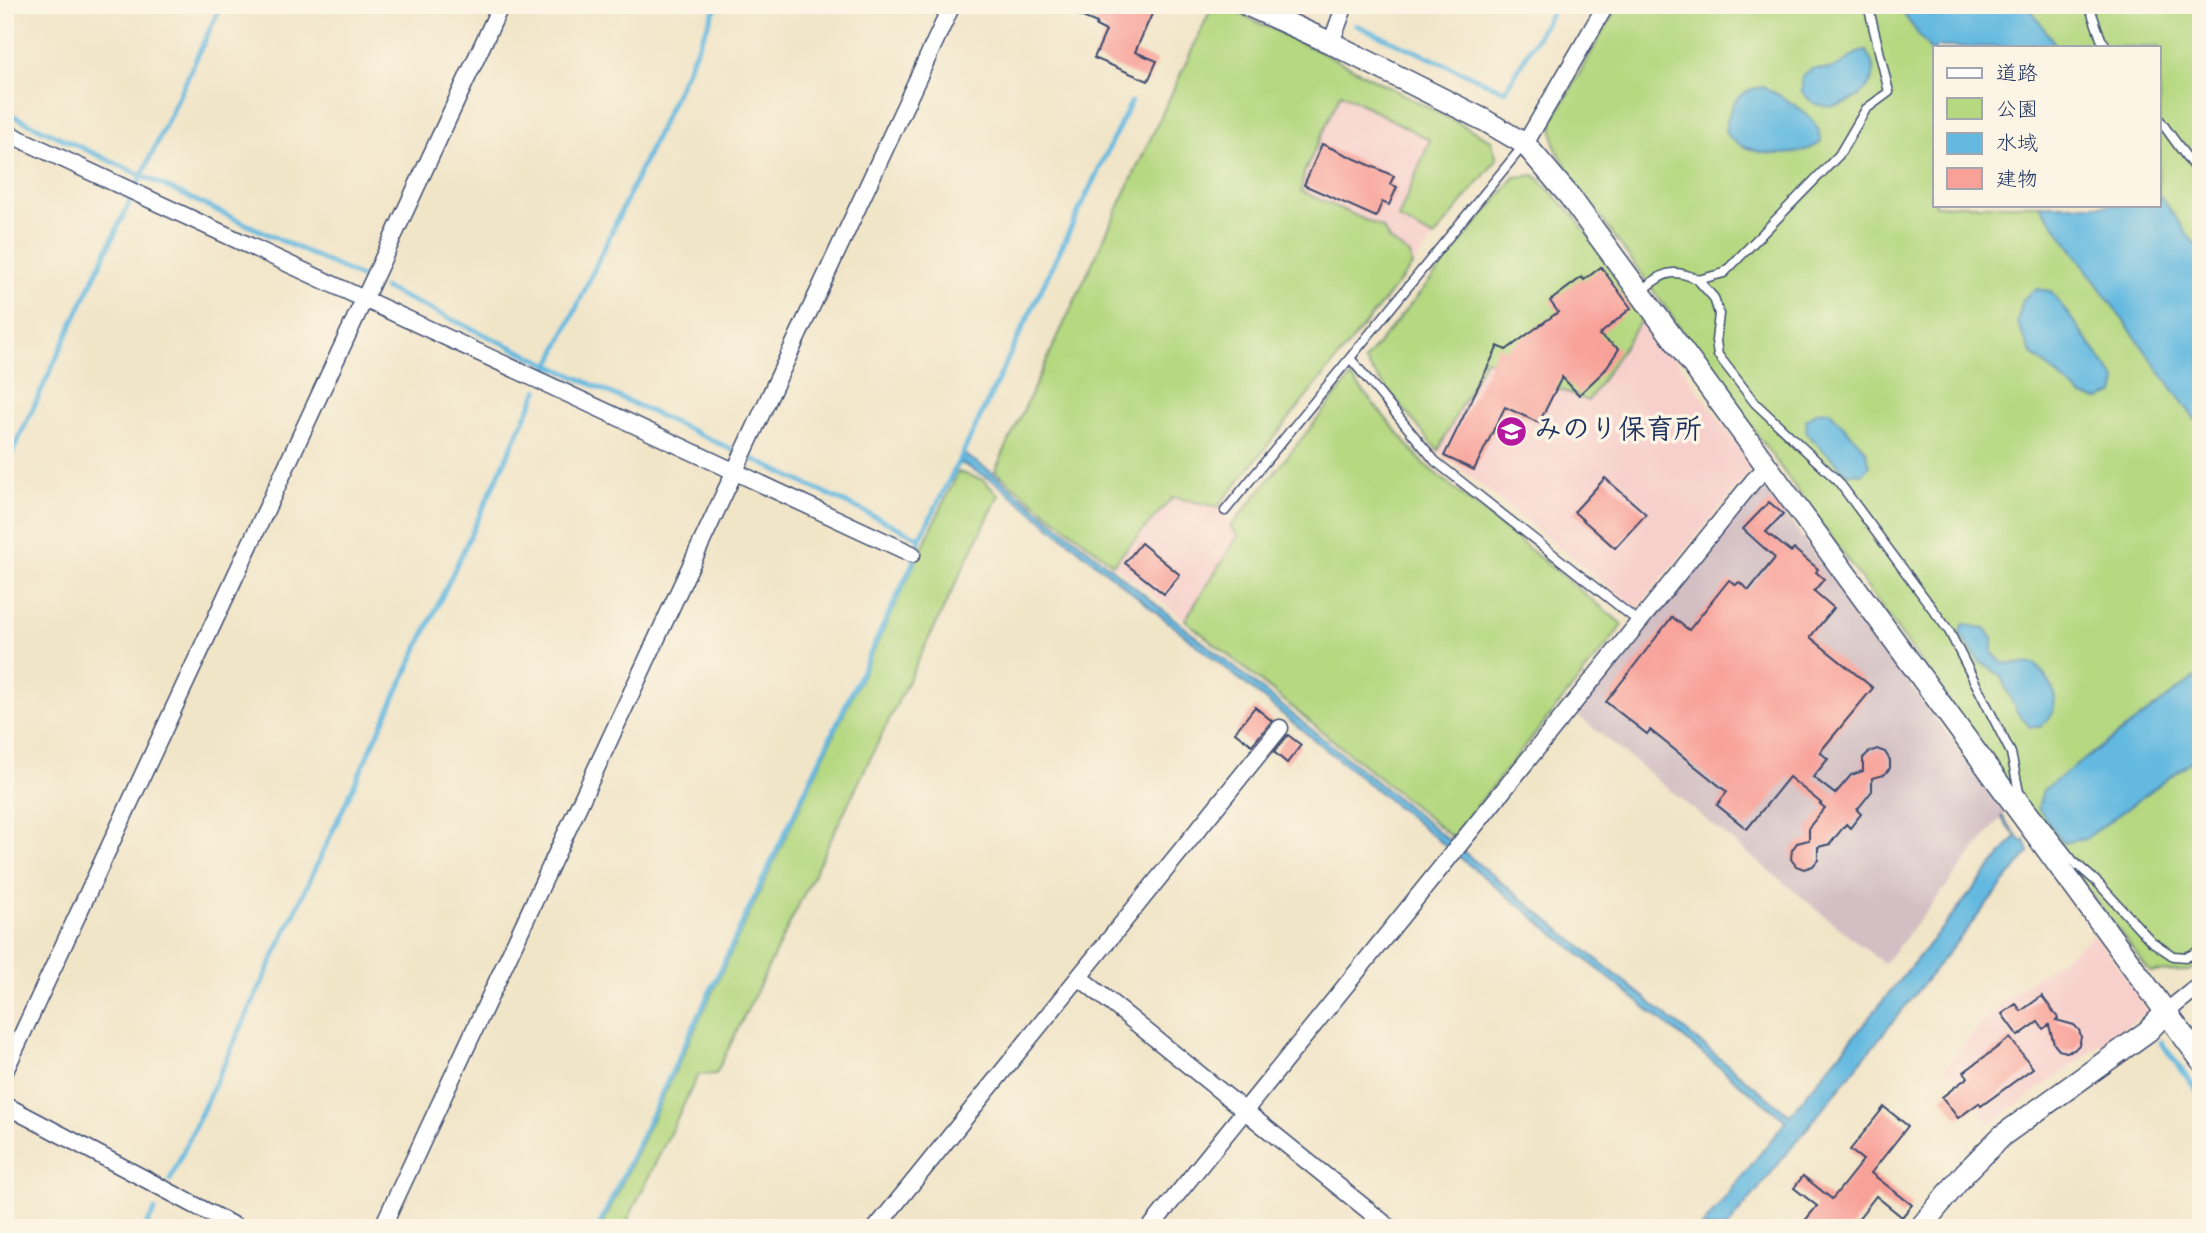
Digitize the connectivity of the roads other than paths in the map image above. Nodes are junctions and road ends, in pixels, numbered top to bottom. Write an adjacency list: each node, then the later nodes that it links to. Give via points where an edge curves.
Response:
1 (501, 5): 16 (street)
2 (952, 5): 19 (street)
3 (1247, 5): 8 (street)
4 (1345, 5): 8 (street)
5 (1606, 5): 12 (street)
6 (1868, 5): 14 (lane, via 1889,92 1866,109 1839,155 1724,272)
7 (2089, 5): 9 (lane)
8 (1331, 44): 12 (street)
9 (2106, 46)
10 (2160, 120): 13 (lane)
11 (5, 132): 16 (street)
12 (1525, 144): 15 (street); 17 (lane)
13 (2201, 177)
14 (1698, 280): 15 (lane, via 1685,273 1663,273); 24 (lane, via 1714,298 1719,313 1718,355 1755,403 1838,481 1950,631 2011,753 2020,792 2073,861 2151,941 2173,956 2187,957)
15 (1639, 292): 18 (street)
16 (364, 299): 19 (street); 29 (street)
17 (1350, 358): 20 (lane); 22 (lane, via 1435,461)
18 (1766, 468): 22 (street); 27 (street)
19 (735, 471): 21 (street); 33 (street)
20 (1225, 512)
21 (912, 554)
22 (1639, 622): 31 (street)
23 (1280, 728): 25 (street)
24 (2201, 950)
25 (1079, 977): 31 (street); 34 (street)
26 (2201, 984): 27 (street)
27 (2166, 1012): 28 (street); 37 (street, via 2148,1031 2003,1135 1965,1172)
28 (2201, 1060)
29 (5, 1071)
30 (5, 1105): 32 (street)
31 (1245, 1111): 35 (street); 36 (street)
32 (238, 1228)
33 (383, 1228)
34 (876, 1228)
35 (1150, 1228)
36 (1390, 1228)
37 (1920, 1228)

